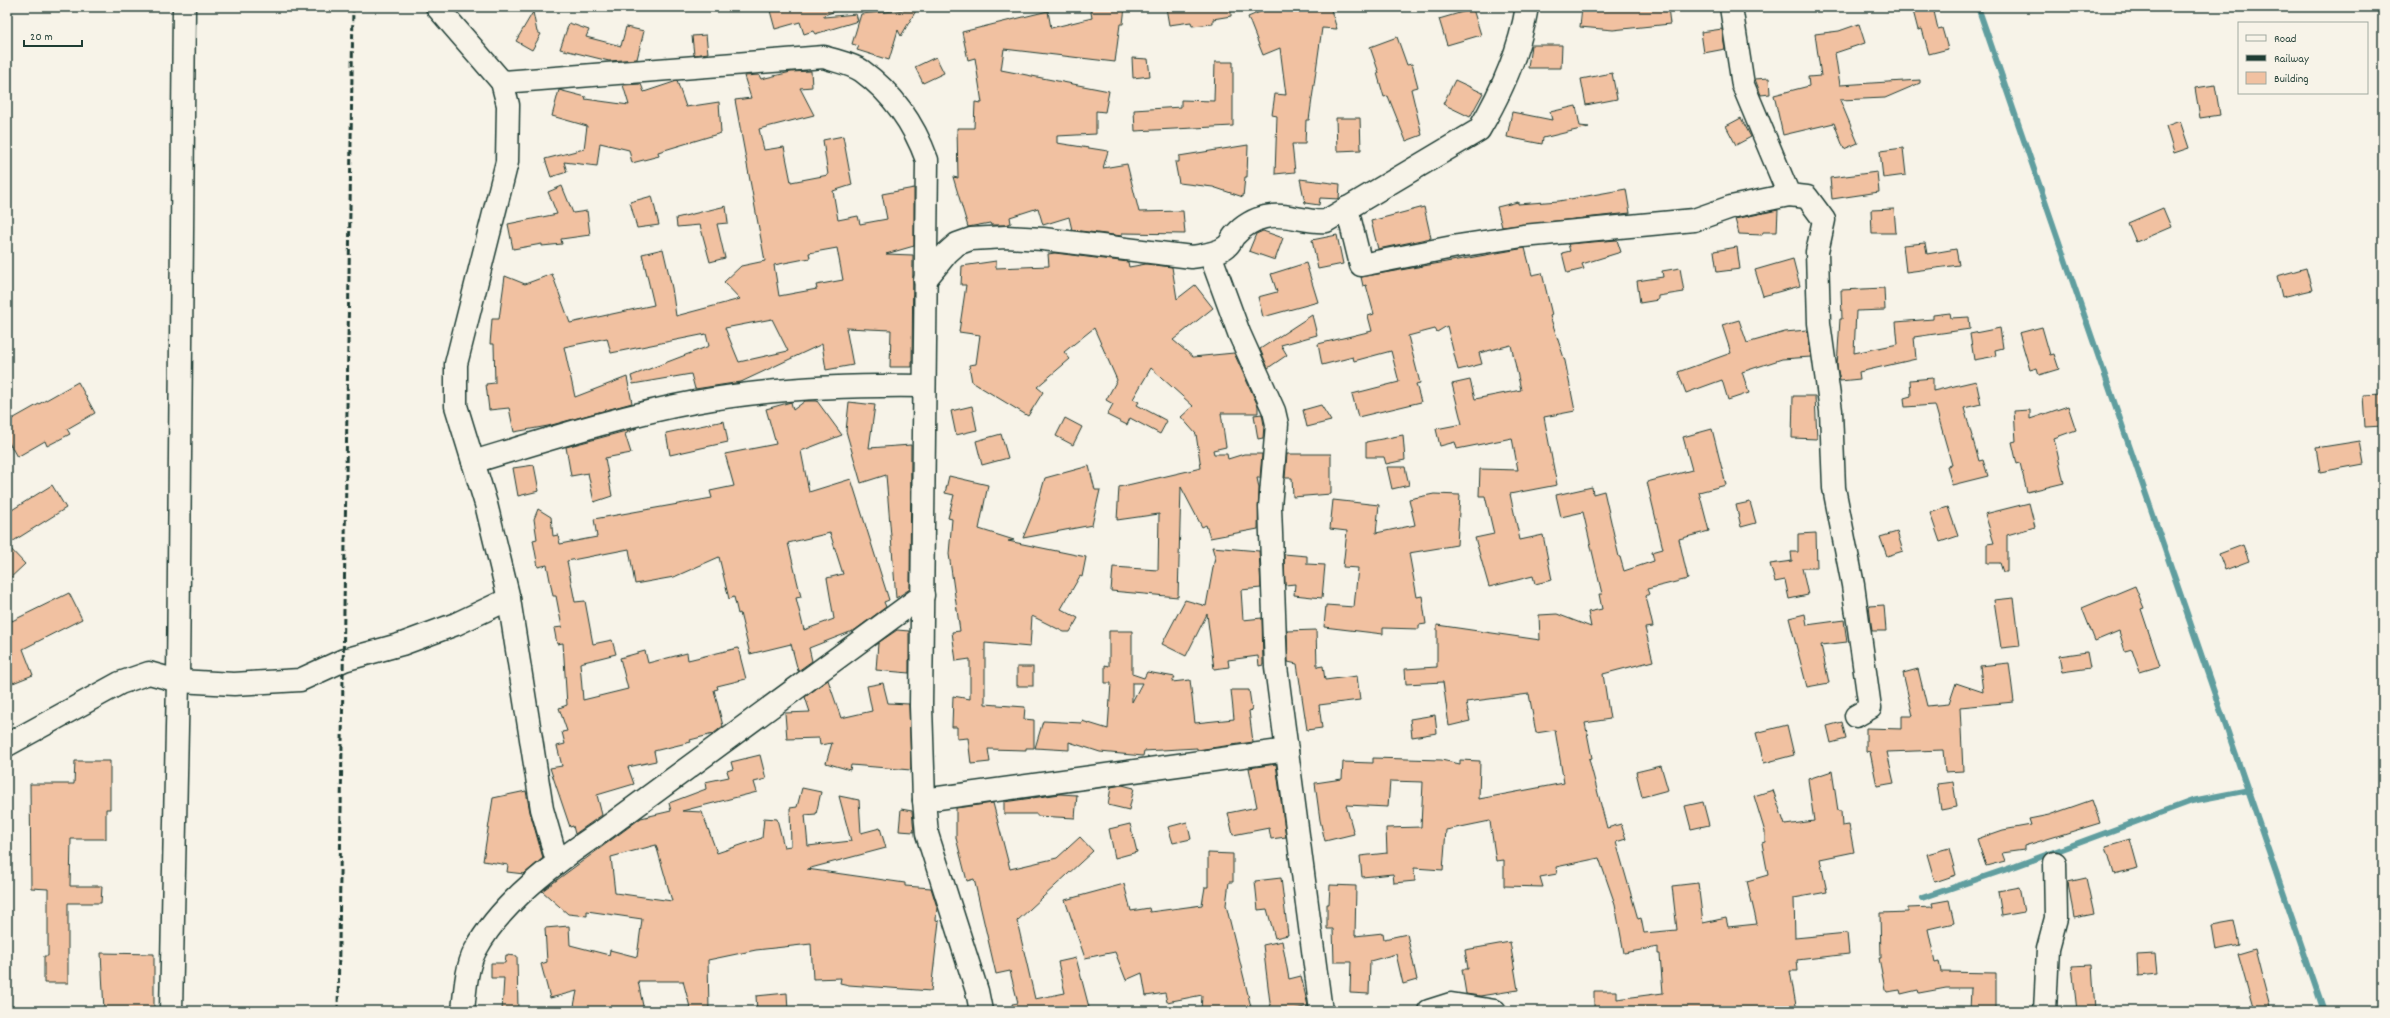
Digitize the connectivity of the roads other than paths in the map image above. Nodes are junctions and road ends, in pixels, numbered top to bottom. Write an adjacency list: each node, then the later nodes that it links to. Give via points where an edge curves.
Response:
1 (184, 7): 14 (street)
2 (437, 7): 5 (street)
3 (1527, 7): 7 (street, via 1523,28 1494,105 1479,130)
4 (1731, 7): 6 (street, via 1743,85)
5 (502, 82): 9 (street, via 824,57 861,70 901,109 918,134 927,160); 11 (street, via 508,105 507,162 456,364 456,406)
6 (1788, 195): 7 (street, via 1731,207 1694,220 1523,236 1361,265); 15 (street, via 1807,197 1824,220 1817,252 1819,322 1830,411 1834,488 1853,585 1870,708)
7 (1347, 208): 8 (street, via 1326,220 1314,222 1266,216 1250,223 1236,234 1226,247)
8 (1210, 254): 9 (street, via 1192,257 1006,237 971,239 957,244 947,252); 17 (street, via 1277,424 1270,507 1276,667)
9 (925, 280): 10 (street)
10 (924, 386): 11 (street, via 860,386 764,392 695,402 646,413); 12 (street)
11 (473, 462): 13 (street)
12 (922, 595): 18 (street, via 921,706); 19 (street, via 608,827)
13 (509, 599): 14 (street, via 456,624 402,644 344,660 300,680 234,684); 19 (street, via 542,809)
14 (178, 681): 16 (street, via 149,673 120,683); 21 (street)
15 (1856, 716)
16 (7, 745)
17 (1287, 750): 18 (street); 24 (street)
18 (924, 800): 23 (street, via 927,834 977,990)
19 (557, 861): 22 (street, via 493,922 474,953 466,986)
20 (2055, 863): 27 (street, via 2056,918 2048,948)
21 (171, 1011)
22 (464, 1011)
23 (981, 1011)
24 (1321, 1011)
25 (1429, 1011): 26 (street, via 1451,1004)
26 (1495, 1011)
27 (2045, 1011)

